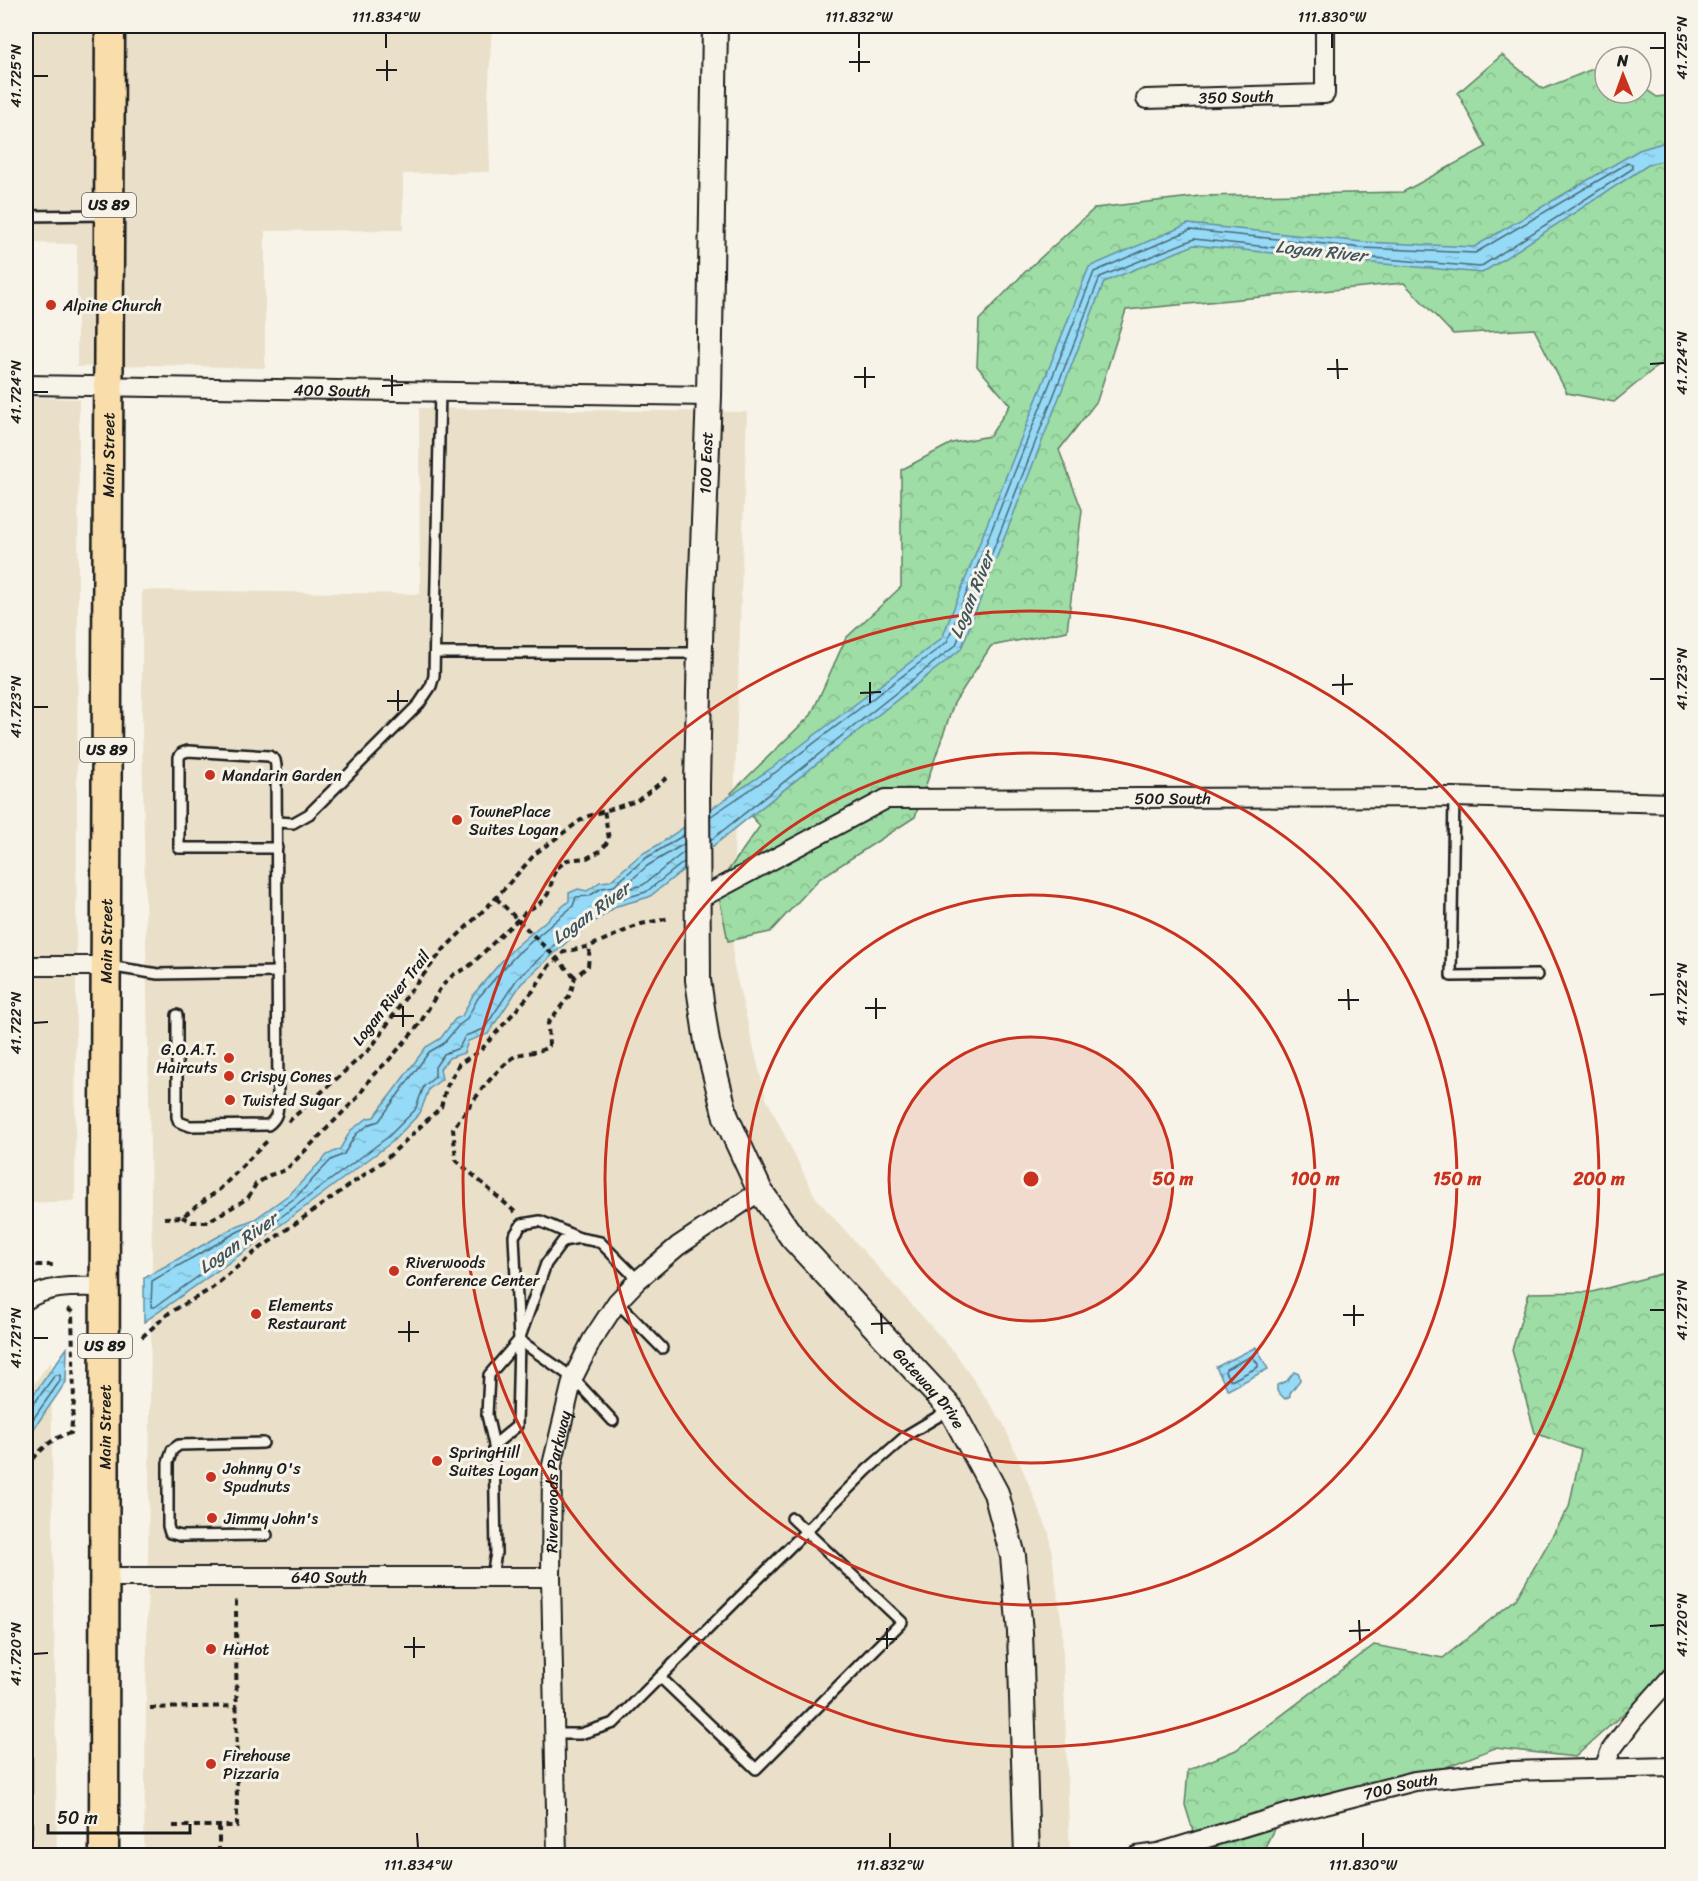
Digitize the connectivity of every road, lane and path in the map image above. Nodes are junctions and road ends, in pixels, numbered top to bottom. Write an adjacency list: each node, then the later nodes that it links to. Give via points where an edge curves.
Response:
1 (110, 26): 5 (highway, Main Street / US 89)
2 (715, 26): 10 (main road, 100 East)
3 (1325, 26): 4 (street, 350 South, via 1325,94)
4 (1146, 99)
5 (109, 215): 6 (lane); 8 (highway, Main Street / US 89)
6 (26, 216)
7 (26, 385): 8 (street, 400 South)
8 (109, 385): 9 (street, 400 South); 24 (highway, Main Street / US 89)
9 (440, 391): 10 (street, 400 South); 11 (lane)
10 (709, 396): 12 (main road, 100 East)
11 (435, 653): 12 (lane); 17 (lane, via 431,686 419,704 309,814 292,823)
12 (700, 653): 20 (main road, 100 East)
13 (668, 777): 16 (path, Logan River Trail, via 637,801)
14 (1454, 797): 15 (street, 500 South); 20 (street, 500 South, via 886,799); 26 (lane, via 1450,976)
15 (1672, 803)
16 (604, 810): 19 (path, Logan River Trail, via 585,817 536,853); 33 (path, via 609,840 602,850 587,858 567,860 556,869 548,894 540,903 467,969 453,975 441,987 419,1025 371,1077 359,1096 286,1170 256,1184 248,1198 207,1222)
17 (278, 822): 18 (lane); 18 (lane, via 275,760 269,756 188,751 179,757 179,848)
18 (277, 848): 25 (lane)
19 (496, 898): 27 (path, bridge); 29 (path, Logan River Trail, via 444,949 371,1048)
20 (697, 900): 31 (main road, Gateway Drive, via 698,980 707,1042 726,1117)
21 (670, 918): 22 (path, via 641,924)
22 (590, 946): 27 (path, via 588,966); 45 (path, via 564,952 549,966 533,991 481,1050 459,1064 441,1107 385,1160 255,1252 211,1289 169,1312)
23 (26, 966): 24 (street)
24 (105, 966): 25 (lane, via 158,974); 41 (highway, Main Street / US 89)
25 (277, 972): 28 (lane, via 278,1111 268,1125 190,1126 179,1122)
26 (1537, 975)
27 (575, 977): 32 (path, via 570,995 548,1023 549,1046 540,1052 516,1056 497,1073 453,1128 456,1160)
28 (177, 1016)
29 (282, 1128)
30 (273, 1136): 33 (path, via 219,1189)
31 (760, 1191): 40 (street, Riverwoods Parkway, via 678,1246); 49 (main road, Gateway Drive, via 792,1237)
32 (515, 1212)
33 (182, 1217): 34 (path)
34 (164, 1218)
35 (26, 1222): 36 (path)
36 (36, 1222)
37 (579, 1238): 40 (lane, via 600,1242); 46 (lane, via 563,1241 546,1264); 46 (lane, via 540,1221 522,1224 514,1236)
38 (54, 1265): 39 (path)
39 (26, 1267)
40 (638, 1280): 43 (street, Riverwoods Parkway)
41 (105, 1287): 42 (street, via 58,1287); 59 (highway, Main Street / US 89)
42 (30, 1297)
43 (617, 1302): 47 (lane); 48 (street, Riverwoods Parkway)
44 (61, 1307): 53 (path, via 72,1312 71,1432 45,1446)
45 (142, 1337)
46 (519, 1340): 48 (lane); 52 (lane, via 516,1426); 52 (lane, via 489,1375 487,1415)
47 (662, 1348)
48 (573, 1378): 50 (lane); 58 (street, Riverwoods Parkway, via 552,1465)
49 (951, 1409): 55 (lane, via 907,1435); 75 (main road, Gateway Drive, via 996,1493 1013,1557 1020,1632)
50 (613, 1421)
51 (263, 1443): 56 (lane, via 179,1446 172,1450 168,1463 168,1526 170,1533 181,1536)
52 (494, 1445): 57 (lane, via 496,1553)
53 (26, 1467)
54 (792, 1518): 55 (lane)
55 (806, 1531): 62 (lane); 62 (lane, via 902,1622 756,1769)
56 (267, 1534)
57 (492, 1576): 58 (street, 640 South); 59 (street, 640 South)
58 (551, 1576): 65 (street, Riverwoods Parkway)
59 (105, 1577): 73 (highway, Main Street / US 89)
60 (236, 1597): 63 (path)
61 (1672, 1676): 68 (street, via 1611,1750)
62 (660, 1677): 65 (lane, via 614,1723 580,1734)
63 (237, 1706): 64 (path); 70 (path, via 237,1826)
64 (150, 1708)
65 (554, 1734): 74 (street, Riverwoods Parkway)
66 (26, 1756): 71 (lane)
67 (1672, 1767): 68 (street, 700 South)
68 (1604, 1768): 76 (street, 700 South, via 1509,1771 1415,1781)
69 (173, 1826): 70 (path)
70 (219, 1826): 72 (path)
71 (26, 1836)
72 (219, 1852)
73 (104, 1856)
74 (557, 1856)
75 (1027, 1856)
76 (1137, 1856)

